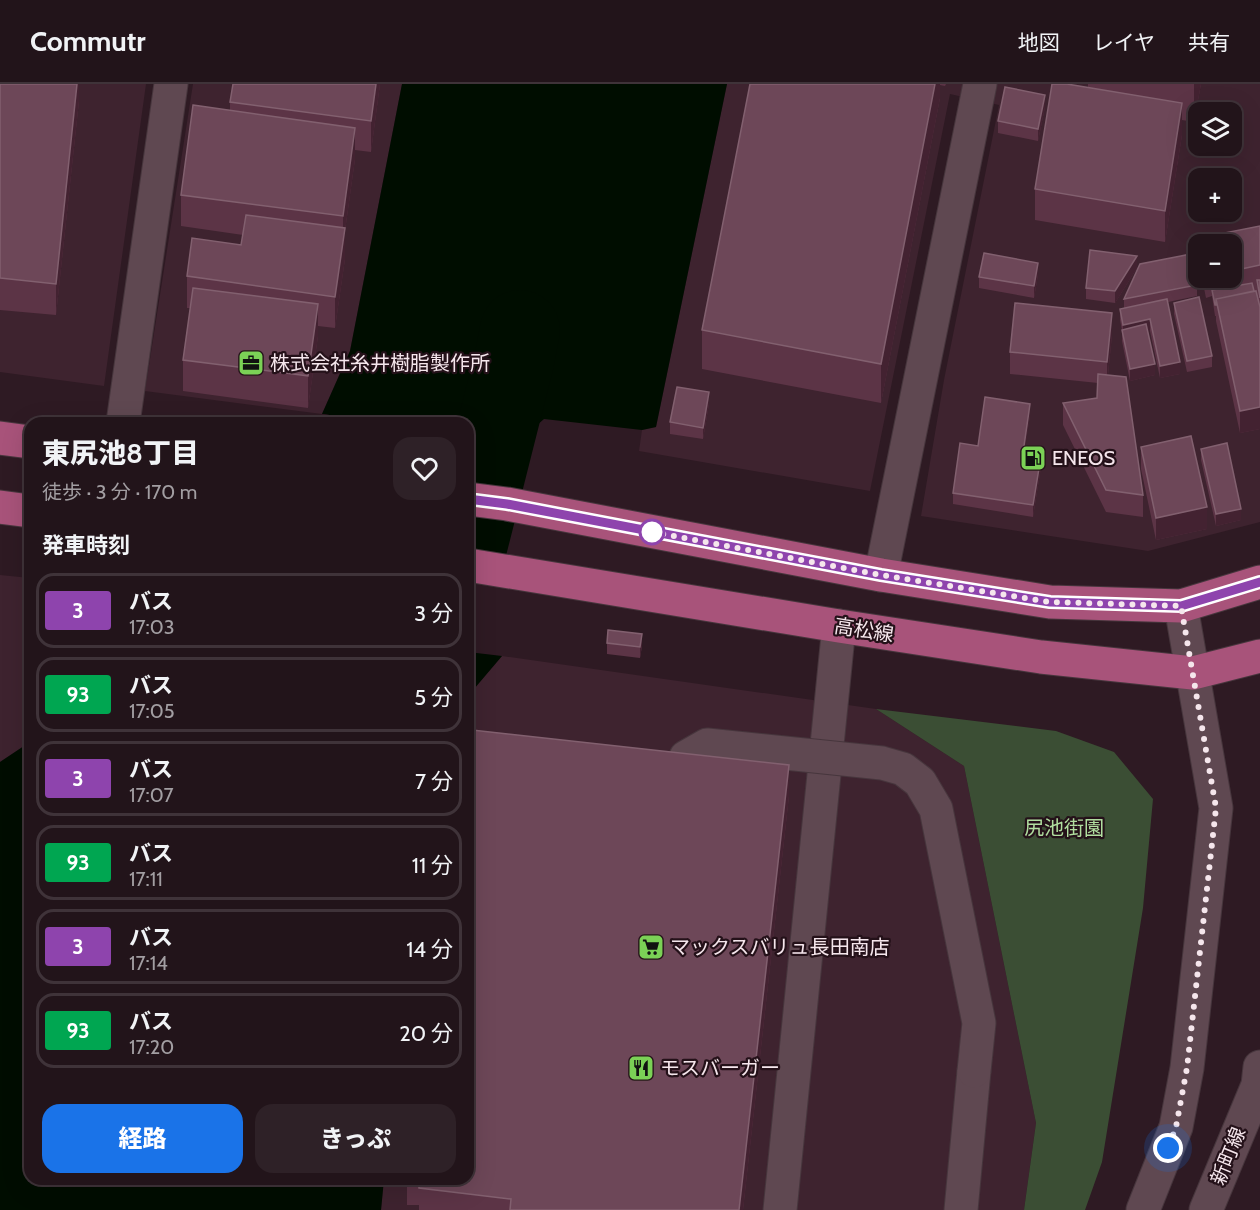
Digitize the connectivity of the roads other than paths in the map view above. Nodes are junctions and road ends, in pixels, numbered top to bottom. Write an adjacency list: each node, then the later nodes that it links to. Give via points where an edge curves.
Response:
1 (171, 84): 3 (street)
2 (980, 84): 10 (street)
3 (124, 417)
4 (0, 438): 5 (main road)
5 (24, 441)
6 (474, 500): 10 (main road)
7 (0, 507): 8 (main road)
8 (24, 510)
9 (482, 567): 13 (main road, 高松線)
10 (881, 575): 12 (main road, via 1050,602)
11 (1260, 582): 12 (main road)
12 (1181, 606): 15 (street)
13 (839, 626): 15 (main road, 高松線, via 1041,657); 18 (street)
14 (1260, 656): 15 (main road, 高松線)
15 (1193, 673): 20 (street, via 1216,808 1187,1068 1176,1127)
16 (676, 799): 19 (street, bridge, via 686,757 707,745 882,762 920,782 936,809 979,1023)
17 (1260, 1067): 21 (street, 新町線, via 1258,1085)
18 (780, 1210)
19 (961, 1210)
20 (1143, 1210)
21 (1206, 1210)

